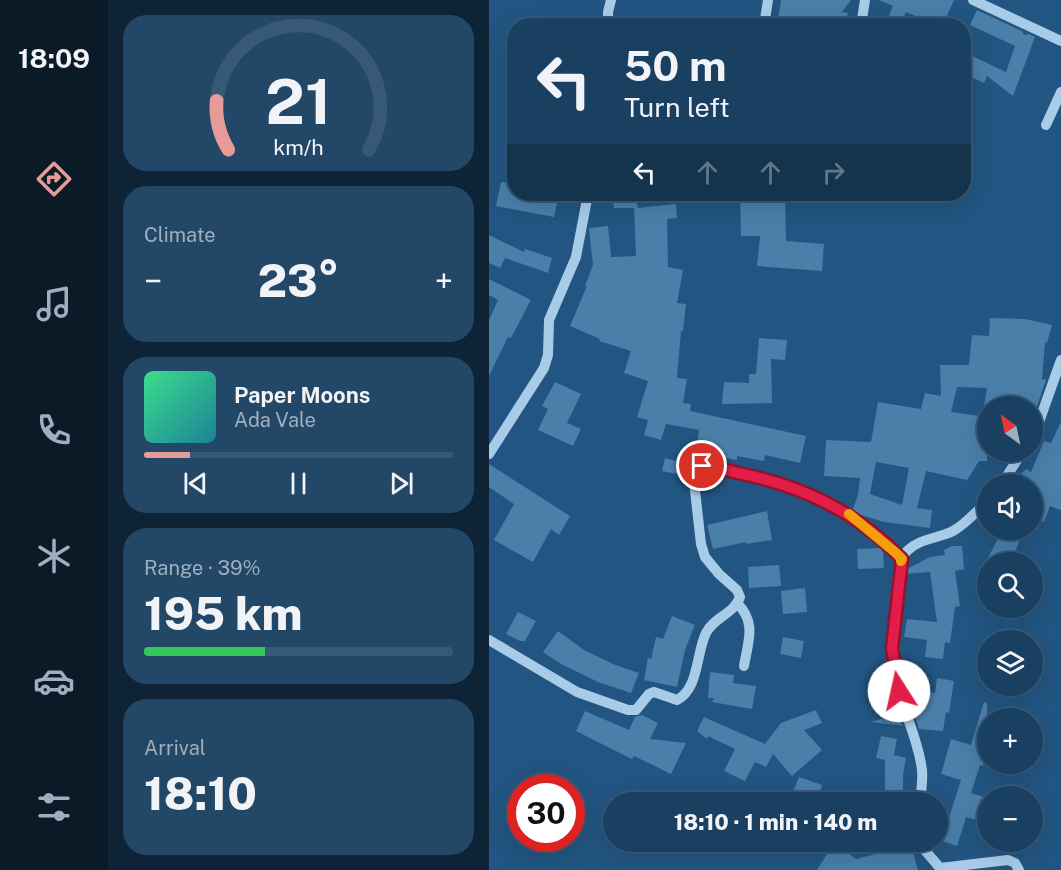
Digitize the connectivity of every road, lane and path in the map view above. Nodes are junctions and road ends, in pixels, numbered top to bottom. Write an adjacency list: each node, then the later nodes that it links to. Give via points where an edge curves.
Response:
1 (611, 0): 5 (street)
2 (768, 0): 6 (street)
3 (865, 0): 7 (street)
4 (973, 0): 8 (street)
5 (608, 18)
6 (765, 18)
7 (862, 18)
8 (1061, 41)
9 (1061, 92): 10 (street)
10 (1046, 125)
11 (587, 201): 14 (street, via 576,257 549,320 544,368)
12 (1061, 360): 13 (street)
13 (1043, 411)
14 (489, 454)
15 (977, 511): 16 (street, via 953,531 923,540)
16 (902, 559): 17 (street, via 869,529 820,498 782,483 702,466 693,473 701,544 710,565 737,590); 20 (street, via 892,648 899,691 922,770)
17 (737, 603): 18 (street, via 704,636 692,680 683,696 677,699 649,693 633,711 577,692); 19 (street, via 750,624)
18 (489, 640)
19 (744, 666)
20 (921, 792)
21 (926, 852): 22 (street, via 940,868 1008,860)
22 (1019, 870)

